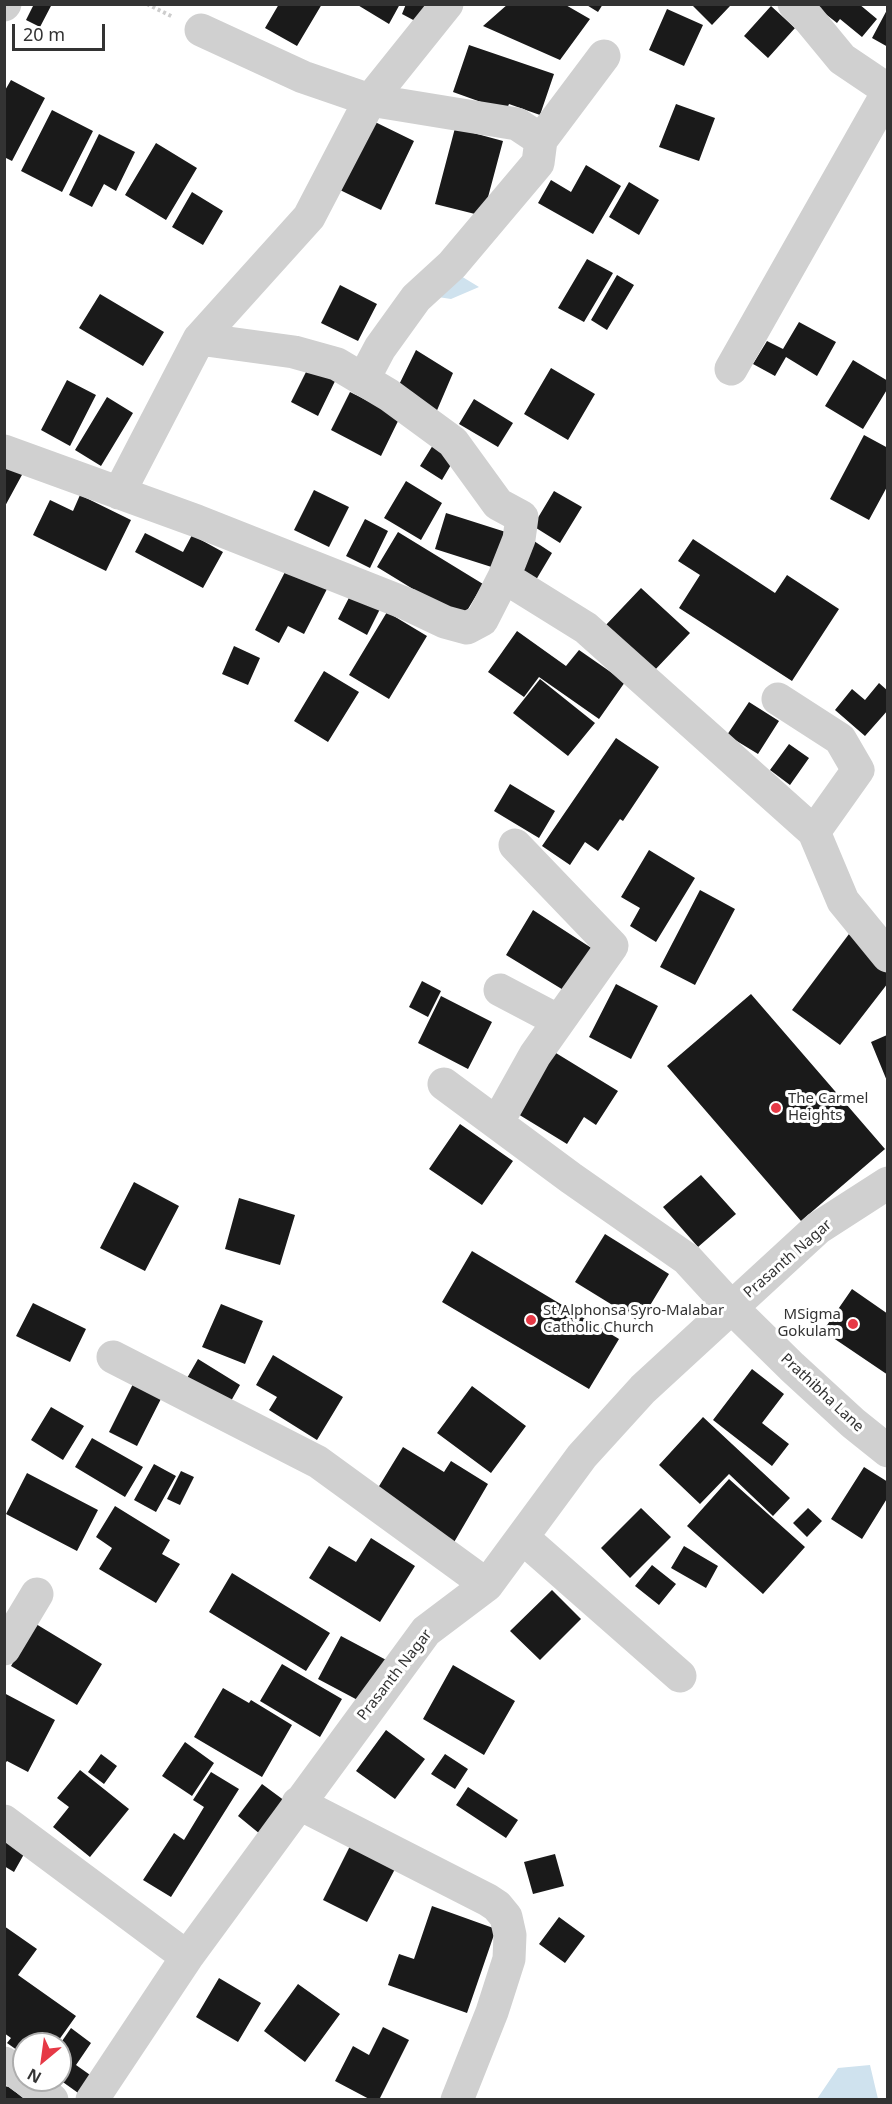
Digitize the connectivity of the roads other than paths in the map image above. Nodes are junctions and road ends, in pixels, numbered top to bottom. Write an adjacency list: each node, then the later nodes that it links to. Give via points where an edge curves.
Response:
1 (447, 4): 6 (street)
2 (794, 4): 5 (street, via 842,59)
3 (201, 30): 6 (street, via 303,77)
4 (604, 56): 7 (street)
5 (888, 91): 9 (street)
6 (370, 99): 7 (street, via 517,124); 8 (street, via 309,217)
7 (541, 140): 10 (street, via 538,163 453,265 416,298 380,348)
8 (199, 339): 10 (street, via 294,351 337,364); 12 (street)
9 (731, 369)
10 (363, 380): 13 (street, via 453,442 498,504 522,517 519,539)
11 (4, 451): 12 (street)
12 (119, 493): 13 (street, via 466,628 482,620)
13 (504, 577): 15 (street, via 586,628)
14 (778, 699): 15 (street, via 840,739 858,770)
15 (814, 832): 17 (street, via 843,901)
16 (515, 845): 19 (street, via 612,946)
17 (888, 956)
18 (500, 990): 19 (street)
19 (559, 1021): 21 (street)
20 (444, 1084): 21 (street, Prathibha Lane)
21 (497, 1123): 23 (street, Prathibha Lane, via 687,1259)
22 (888, 1183): 23 (street, Prasanth Nagar, via 818,1228)
23 (732, 1308): 25 (street, Prathibha Lane, via 853,1423); 26 (street, Prasanth Nagar, via 643,1389 582,1456)
24 (113, 1357): 27 (street, via 318,1462)
25 (888, 1451)
26 (523, 1538): 27 (street, Prasanth Nagar); 30 (street)
27 (487, 1585): 31 (street, Prasanth Nagar, via 426,1631)
28 (37, 1594): 29 (street)
29 (4, 1649)
30 (680, 1676)
31 (298, 1803): 33 (street, Prasanth Nagar); 35 (street, via 488,1900 506,1917 509,1959)
32 (4, 1821): 33 (street)
33 (187, 1957): 34 (street, Prasanth Nagar)
34 (92, 2100)
35 (457, 2100)

